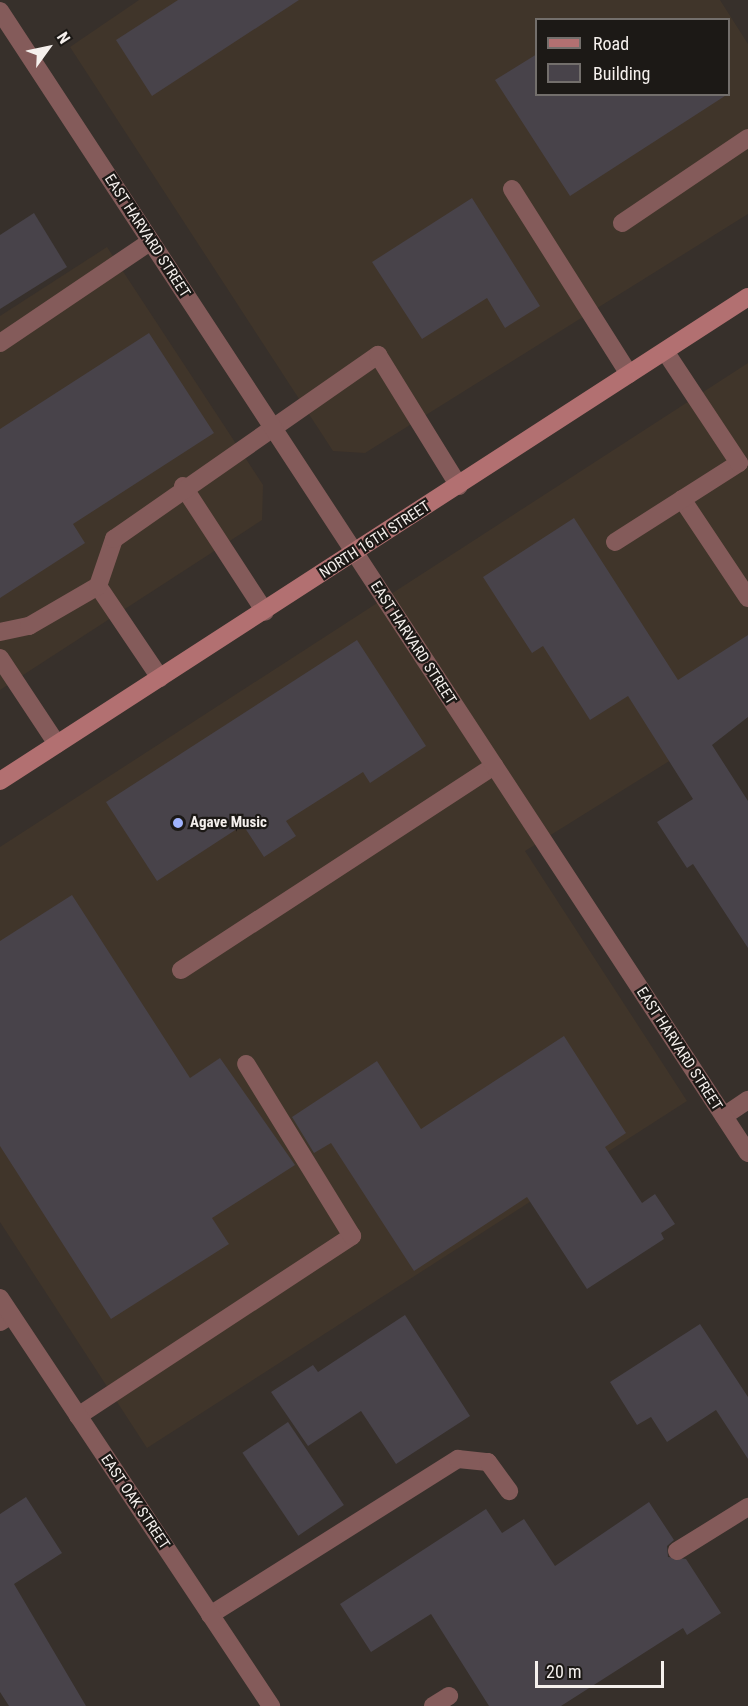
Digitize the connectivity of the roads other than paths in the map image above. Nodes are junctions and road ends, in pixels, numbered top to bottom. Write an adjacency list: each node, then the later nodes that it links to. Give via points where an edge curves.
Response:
1 (0, 11): 5 (street, EAST HARVARD STREET)
2 (748, 138): 4 (street)
3 (512, 189): 9 (street)
4 (622, 223)
5 (151, 242): 7 (street); 10 (street, EAST HARVARD STREET)
6 (748, 297): 8 (main road, NORTH 16TH STREET)
7 (0, 343)
8 (665, 351): 9 (main road, NORTH 16TH STREET); 13 (street, via 739,463)
9 (629, 374): 12 (main road, NORTH 16TH STREET)
10 (270, 426): 11 (street); 12 (street, via 378,355); 15 (street, EAST HARVARD STREET)
11 (183, 486): 16 (street, via 114,539); 18 (street)
12 (459, 486): 15 (main road, NORTH 16TH STREET)
13 (682, 500): 14 (street); 17 (street)
14 (615, 542)
15 (355, 554): 18 (main road, NORTH 16TH STREET); 23 (street, EAST HARVARD STREET)
16 (98, 586): 19 (street, via 29,626); 21 (street)
17 (748, 598)
18 (265, 612): 21 (main road, NORTH 16TH STREET)
19 (0, 632)
20 (0, 658): 22 (street)
21 (160, 678): 22 (main road, NORTH 16TH STREET)
22 (57, 744): 24 (main road, NORTH 16TH STREET)
23 (494, 766): 25 (street); 28 (street, EAST HARVARD STREET)
24 (0, 781)
25 (181, 970)
26 (246, 1065): 32 (street, via 352,1236)
27 (748, 1100): 28 (street)
28 (724, 1116): 29 (street, EAST HARVARD STREET)
29 (748, 1153)
30 (0, 1298): 31 (street, EAST OAK STREET)
31 (5, 1318): 32 (street, EAST OAK STREET)
32 (78, 1416): 36 (street, EAST OAK STREET)
33 (509, 1491): 36 (street, via 489,1462 458,1459)
34 (748, 1507): 35 (street)
35 (677, 1551)
36 (210, 1615): 38 (street, EAST OAK STREET)
37 (449, 1696): 39 (street)
38 (271, 1706)
39 (433, 1706)

